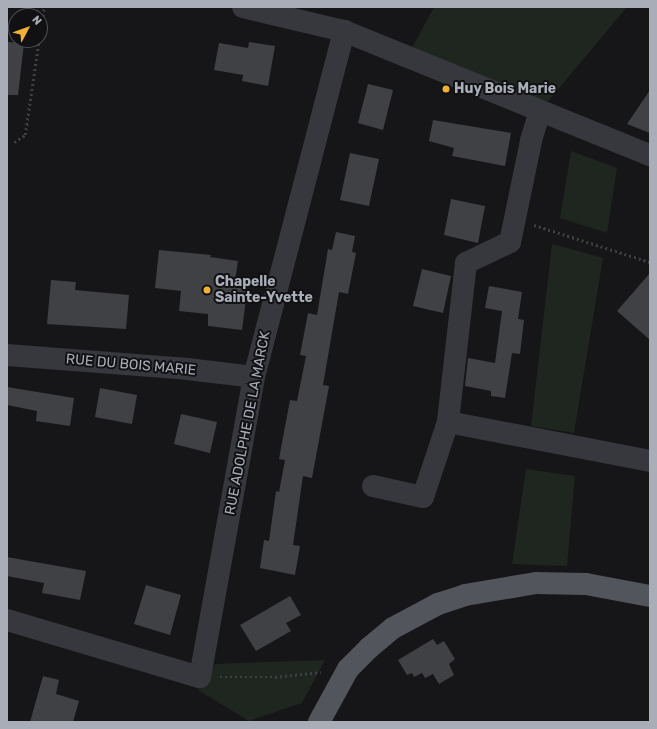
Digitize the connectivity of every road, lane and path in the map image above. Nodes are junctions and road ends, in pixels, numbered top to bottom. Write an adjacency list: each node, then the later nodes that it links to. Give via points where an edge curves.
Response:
1 (243, 7): 2 (street)
2 (344, 31): 4 (street); 10 (street, RUE ADOLPHE DE LA MARCK)
3 (38, 48): 5 (path, via 25,135)
4 (540, 111): 6 (street); 7 (street, via 531,141)
5 (14, 142)
6 (650, 155)
7 (515, 221): 8 (path, via 554,230); 11 (street, via 510,242 466,263)
8 (650, 262)
9 (7, 355): 10 (street, RUE DU BOIS MARIE, via 187,369)
10 (254, 377): 17 (street, RUE ADOLPHE DE LA MARCK)
11 (448, 422): 12 (street); 13 (street, via 423,497)
12 (650, 460)
13 (373, 486)
14 (650, 596): 16 (main road, via 586,584 536,583 464,595 430,607 393,628)
15 (7, 620): 17 (street)
16 (348, 670): 17 (path, via 275,677); 18 (main road)
17 (200, 677)
18 (319, 722)

